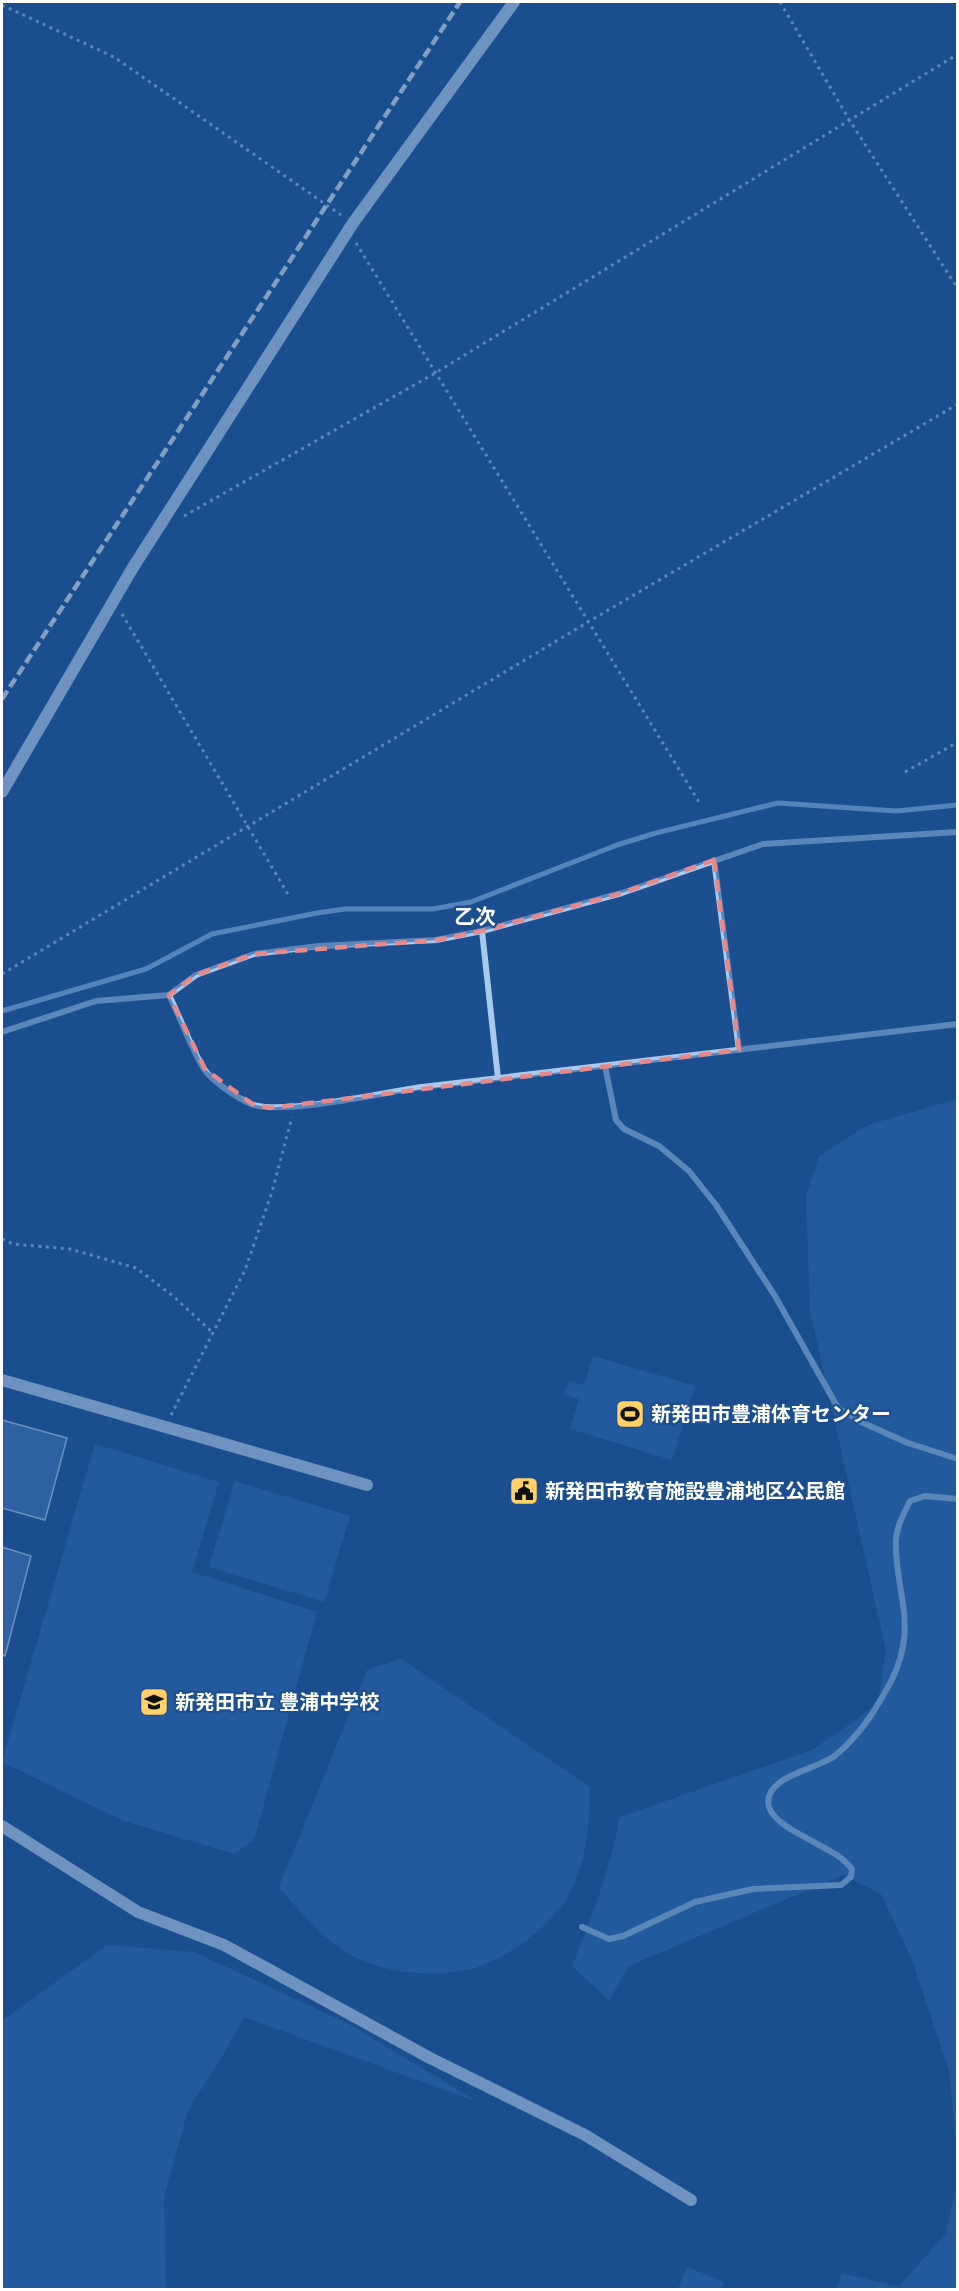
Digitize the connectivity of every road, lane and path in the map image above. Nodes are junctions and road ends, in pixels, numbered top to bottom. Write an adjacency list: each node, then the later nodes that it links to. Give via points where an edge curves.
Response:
1 (514, 2): 6 (street)
2 (780, 2): 5 (path)
3 (2, 5): 6 (path, via 114,57)
4 (957, 54): 5 (path)
5 (850, 121): 7 (path); 8 (path)
6 (351, 227): 8 (path); 10 (street)
7 (957, 289)
8 (437, 372): 10 (path); 12 (path)
9 (957, 404): 12 (path)
10 (157, 532): 11 (street)
11 (113, 601): 15 (street); 17 (path)
12 (588, 622): 16 (path); 17 (path)
13 (957, 742): 14 (path)
14 (905, 772)
15 (2, 792)
16 (699, 802)
17 (248, 826): 20 (path); 22 (path)
18 (957, 832): 19 (street, via 763,844)
19 (714, 860): 21 (street, via 622,893); 26 (street)
20 (289, 896)
21 (482, 931): 23 (street, via 436,940 319,946 255,954 195,975); 28 (street)
22 (2, 974)
23 (169, 995): 25 (street, via 96,1001); 29 (street, via 205,1069 215,1081 252,1104 270,1108)
24 (957, 1024): 26 (street)
25 (2, 1032)
26 (739, 1050): 27 (street)
27 (605, 1066): 28 (street); 34 (street, via 616,1120 624,1129 674,1158 716,1205 775,1296 838,1408 908,1443)
28 (498, 1078): 29 (street)
29 (295, 1105): 31 (path, via 272,1192 245,1270)
30 (2, 1239): 31 (path, via 13,1244 70,1249 136,1268)
31 (213, 1333): 33 (path)
32 (2, 1380): 33 (street)
33 (164, 1428): 35 (street)
34 (957, 1459)
35 (367, 1485)
36 (957, 1499): 38 (street, via 925,1496 910,1501 901,1520 896,1538 904,1639 899,1667 862,1729 834,1757 782,1780 770,1793 769,1806 776,1817 842,1858 852,1869 851,1877 841,1885 753,1889 695,1902 609,1939)
37 (2, 1826): 39 (street, via 138,1912 224,1945 430,2058 585,2135)
38 (582, 1927)
39 (691, 2200)

